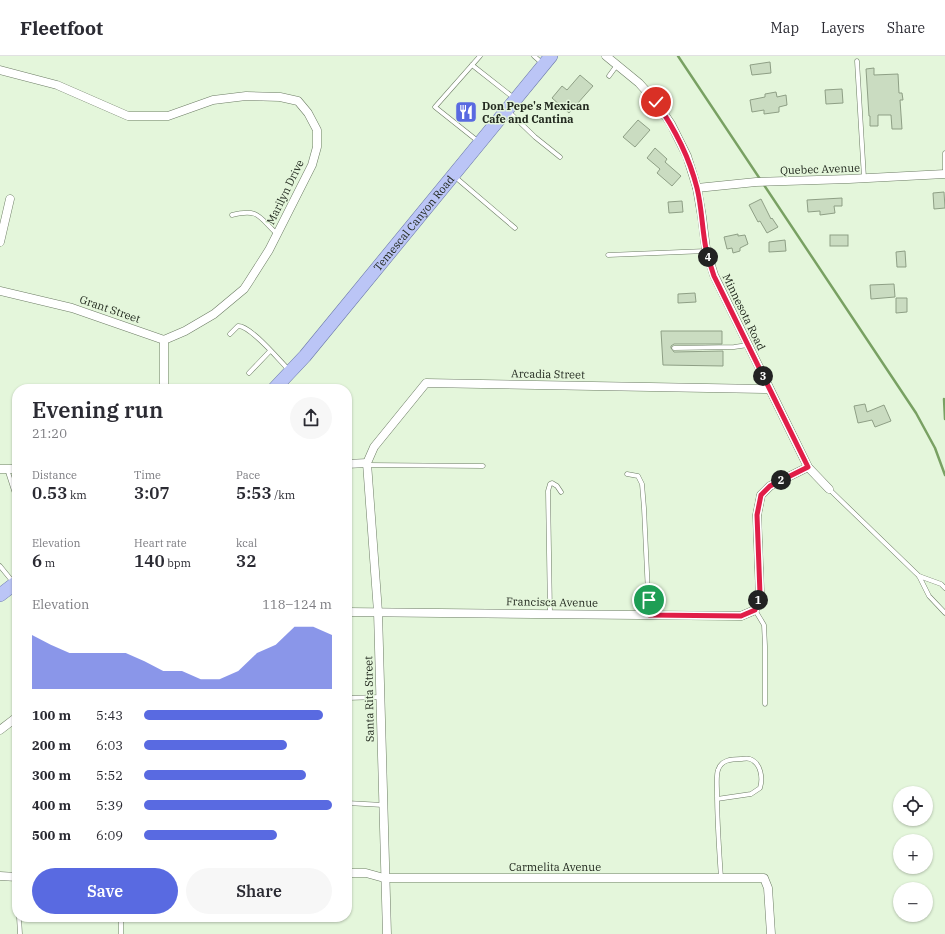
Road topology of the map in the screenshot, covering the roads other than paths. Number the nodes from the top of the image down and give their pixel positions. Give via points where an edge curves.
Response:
1 (480, 56) edge
2 (606, 56) edge
3 (543, 59) edge
4 (857, 61) dead end
5 (472, 65) junction
6 (617, 65) junction
7 (0, 70) edge
8 (609, 76) dead end
9 (515, 99) junction
10 (507, 110) junction
11 (479, 142) junction
12 (945, 153) edge
13 (560, 157) dead end
14 (945, 174) edge
15 (452, 175) junction
16 (864, 179) junction
17 (697, 188) junction
18 (10, 199) dead end
19 (232, 215) dead end
20 (515, 228) dead end
21 (277, 234) junction
22 (0, 242) edge
23 (706, 250) junction
24 (608, 255) dead end
25 (0, 291) edge
26 (230, 334) dead end
27 (164, 340) junction
28 (748, 344) junction
29 (674, 348) dead end
30 (270, 351) junction
31 (291, 371) junction
32 (249, 373) dead end
33 (164, 384) edge
34 (279, 384) edge
35 (769, 388) junction
36 (352, 464) edge
37 (367, 464) junction
38 (483, 466) dead end
39 (808, 467) junction
40 (4, 469) edge
41 (627, 474) dead end
42 (12, 488) edge
43 (829, 489) joint
44 (561, 492) dead end
45 (0, 566) edge
46 (919, 576) junction
47 (12, 579) edge
48 (12, 586) edge
49 (945, 588) edge
50 (0, 594) edge
51 (755, 610) junction
52 (352, 612) edge
53 (378, 612) junction
54 (550, 613) junction
55 (945, 613) edge
56 (649, 615) junction
57 (380, 696) junction
58 (352, 698) edge
59 (765, 704) dead end
60 (12, 721) edge
61 (0, 730) edge
62 (717, 799) junction
63 (352, 803) edge
64 (383, 805) junction
65 (352, 873) edge
66 (0, 876) edge
67 (12, 877) edge
68 (384, 878) junction
69 (721, 878) junction
70 (19, 922) edge
71 (121, 922) edge
72 (20, 934) edge
73 (121, 934) edge
74 (387, 934) edge
75 (772, 934) edge

1 - 5 lane
2 - 6 street, Minnesota Road
3 - 9 main road, Temescal Canyon Road
4 - 16 lane
5 - 9 lane
5 - 11 lane via 435,107
6 - 8 lane
6 - 17 street, Minnesota Road via 639,83 671,124 687,156
7 - 21 street, Marilyn Drive via 57,85 128,116 168,116 213,100 246,96 280,97 298,101 317,130 317,147 312,165
9 - 10 main road, Temescal Canyon Road
10 - 11 main road, Temescal Canyon Road
10 - 13 lane
11 - 15 main road, Temescal Canyon Road
12 - 14 lane
14 - 16 street, Quebec Avenue
15 - 20 lane
15 - 31 main road, Temescal Canyon Road
16 - 17 street, Quebec Avenue via 769,181
17 - 23 street, Minnesota Road
18 - 22 street
19 - 21 lane via 249,212 256,214
21 - 27 street, Marilyn Drive via 244,290 214,314 186,331
23 - 24 lane
23 - 28 street, Minnesota Road via 714,276
25 - 27 street, Grant Street via 72,308
26 - 30 lane via 238,326 242,326 251,331
27 - 33 street
28 - 29 lane via 734,347
28 - 35 street, Minnesota Road
30 - 31 lane
30 - 32 lane
31 - 34 main road, Temescal Canyon Road
35 - 37 street, Arcadia Street via 426,383 374,447
35 - 39 street, Minnesota Road
36 - 37 street
37 - 38 lane
37 - 53 street, Santa Rita Street
39 - 43 street, Minnesota Road
39 - 51 street via 770,486 761,495 757,515 760,594
40 - 42 lane
41 - 56 lane via 638,476 642,484
43 - 46 lane, Minnesota Road
44 - 54 lane via 557,486 550,484
45 - 47 lane
46 - 49 lane, Minnesota Road
46 - 55 lane, Minnesota Road via 929,596
48 - 50 main road
51 - 56 street, Francisca Avenue via 741,616
51 - 59 lane via 764,625
52 - 53 street, Francisca Avenue
53 - 54 street, Francisca Avenue
53 - 57 street, Santa Rita Street
54 - 56 street, Francisca Avenue
57 - 58 lane
57 - 64 street, Santa Rita Street
60 - 61 street
62 - 62 lane via 718,771 721,765 729,759 749,758 760,771 760,788 751,794
62 - 69 lane
63 - 64 lane
64 - 68 street, Santa Rita Street
65 - 68 street, Carmelita Avenue via 366,873
66 - 67 street
68 - 69 street, Carmelita Avenue
68 - 74 street, Santa Rita Street
69 - 75 street, Carmelita Avenue via 764,878 768,888
70 - 72 lane
71 - 73 lane

